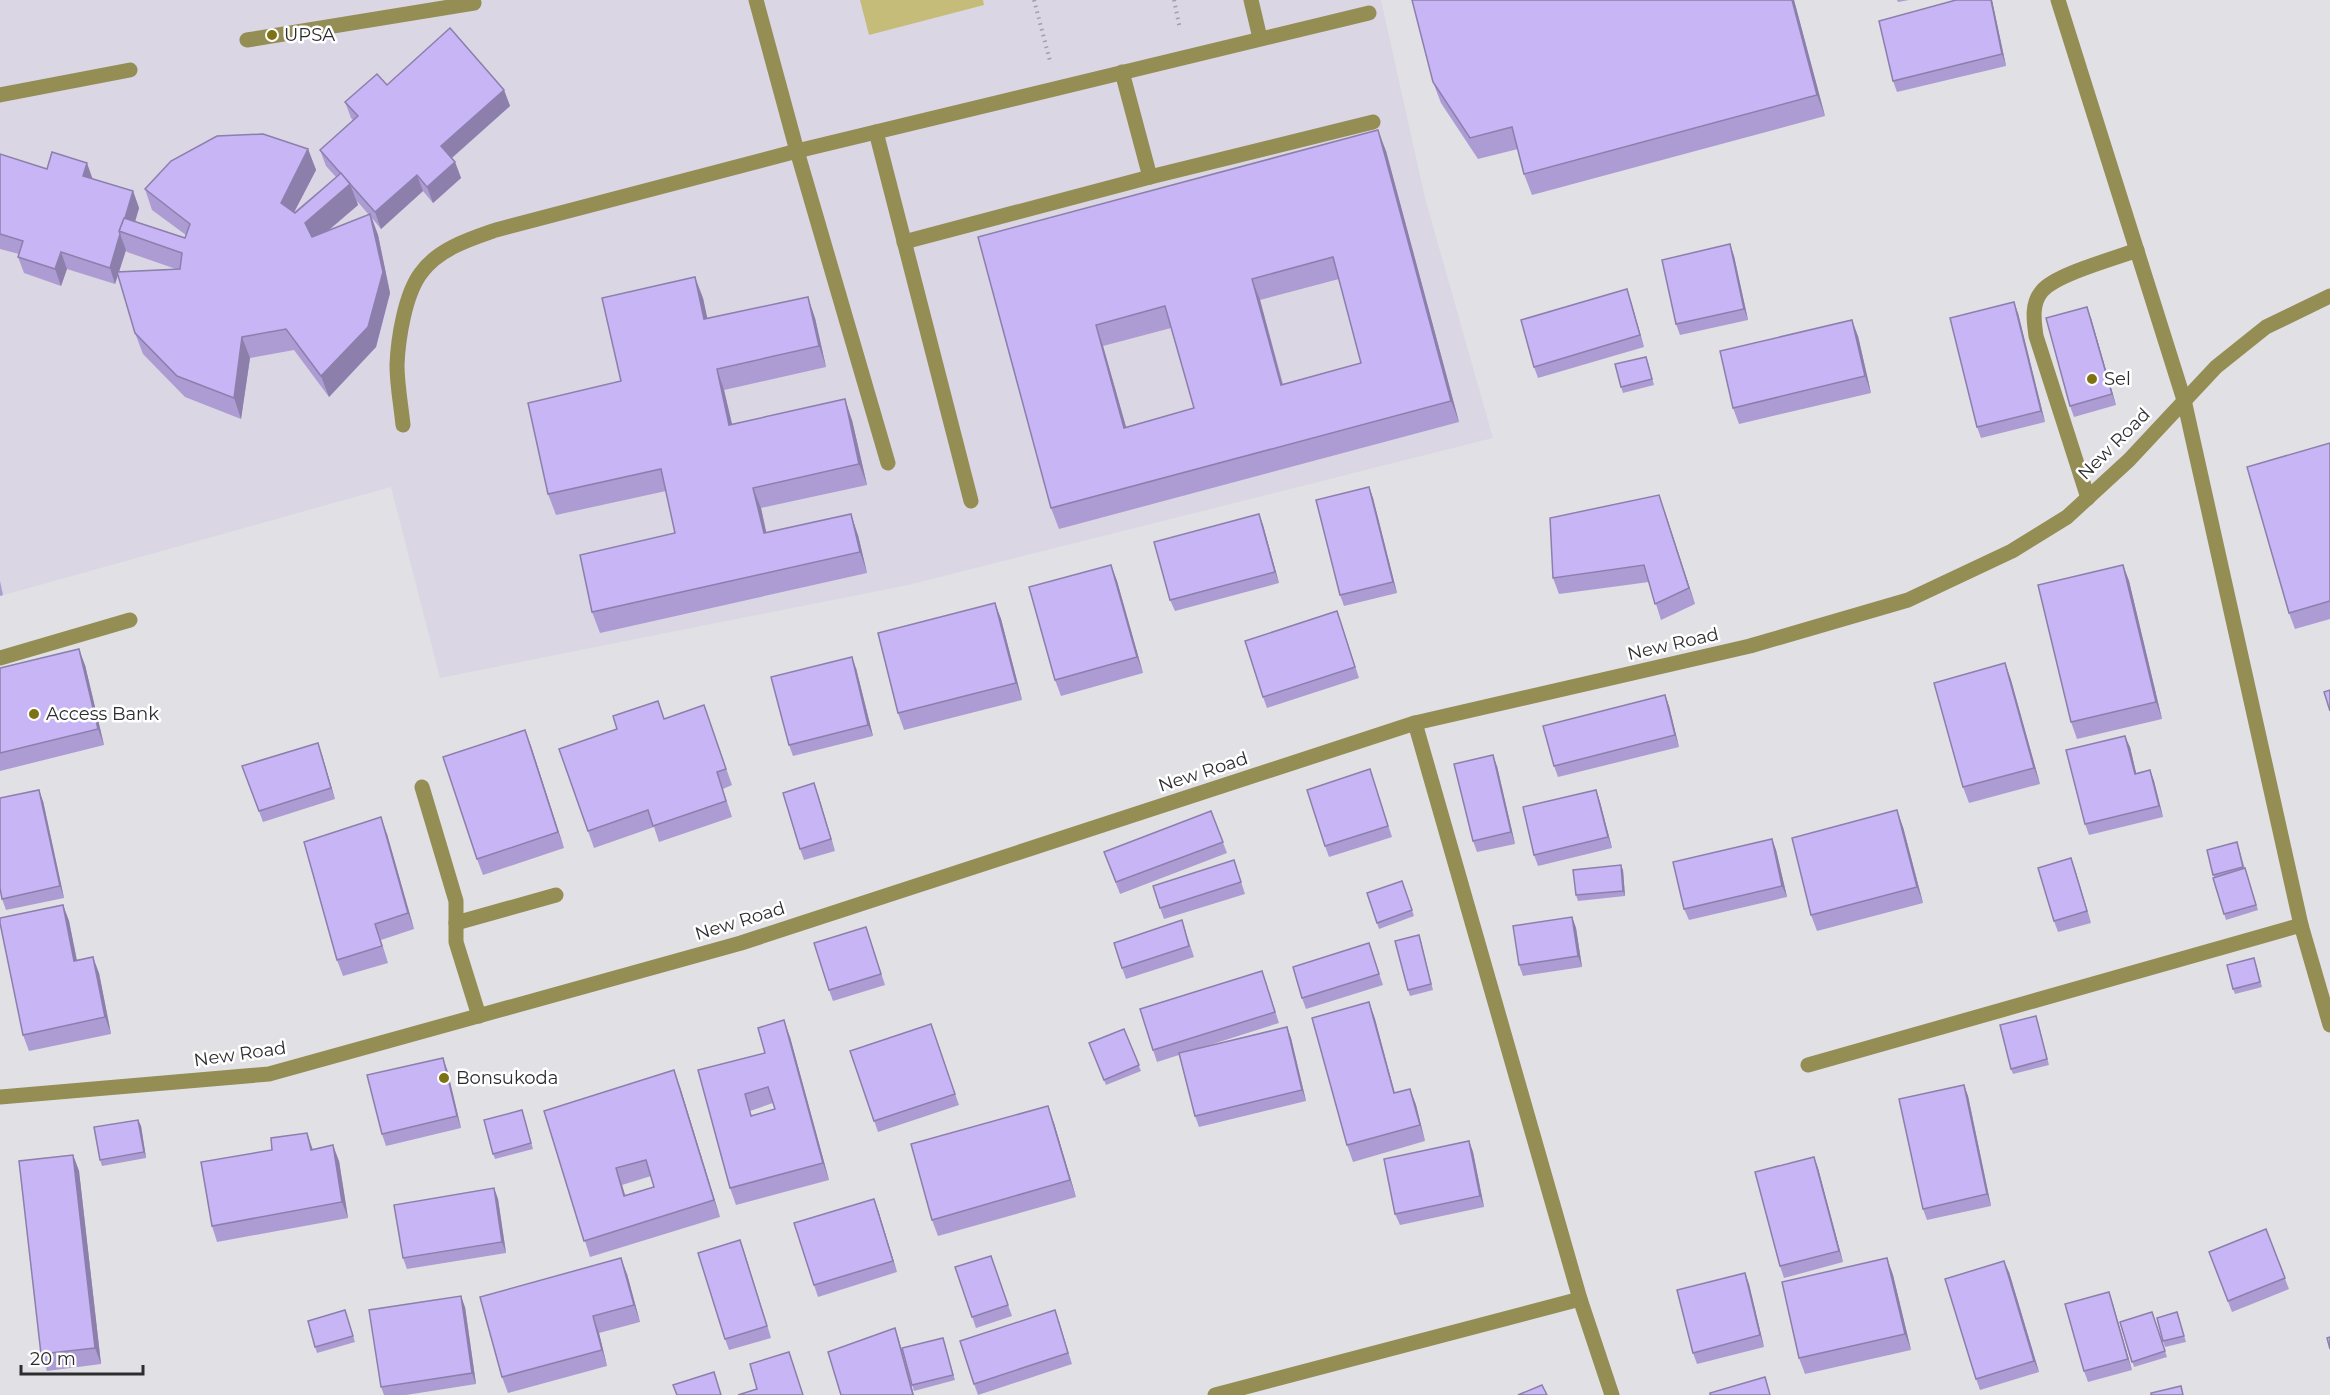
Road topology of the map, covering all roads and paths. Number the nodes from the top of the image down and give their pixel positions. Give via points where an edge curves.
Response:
1 (756, 0) edge
2 (1035, 0) edge
3 (1251, 0) edge
4 (2058, 0) edge
5 (474, 3) dead end
6 (1369, 13) dead end
7 (1260, 38) junction
8 (247, 40) dead end
9 (130, 70) dead end
10 (1122, 72) junction
11 (1057, 88) junction
12 (0, 95) edge
13 (1373, 122) dead end
14 (876, 132) junction
15 (797, 152) junction
16 (1150, 177) junction
17 (904, 242) junction
18 (2137, 250) junction
19 (2330, 296) edge
20 (2184, 400) junction
21 (403, 425) dead end
22 (888, 463) dead end
23 (2088, 498) junction
24 (971, 501) dead end
25 (130, 620) dead end
26 (0, 658) edge
27 (1415, 723) junction
28 (422, 786) dead end
29 (556, 895) dead end
30 (456, 923) junction
31 (2301, 925) junction
32 (479, 1016) junction
33 (2330, 1025) edge
34 (1808, 1065) dead end
35 (0, 1097) edge
36 (1580, 1299) junction
37 (1215, 1395) edge
38 (1612, 1395) edge

1 - 15 street
2 - 11 path
3 - 7 street
4 - 18 street
5 - 8 street
6 - 7 street
7 - 10 street
9 - 12 street
10 - 11 street
10 - 16 street
11 - 14 street
13 - 16 street
14 - 15 street
14 - 17 street
15 - 21 street via 496,230 466,240 439,256 421,273 407,301 397,366
15 - 22 street
16 - 17 street
17 - 24 street
18 - 20 street
18 - 23 street via 2056,280 2035,303 2036,336
19 - 20 street, New Road via 2266,327 2216,367
20 - 23 street, New Road
20 - 31 street
23 - 27 street, New Road via 2067,517 2012,551 1908,600 1750,646
25 - 26 street
27 - 32 street, New Road via 741,942
27 - 36 street
28 - 30 street via 456,900
29 - 30 street
30 - 32 street via 456,942
31 - 33 street
31 - 34 street
32 - 35 street, New Road via 269,1074
36 - 37 street
36 - 38 street

